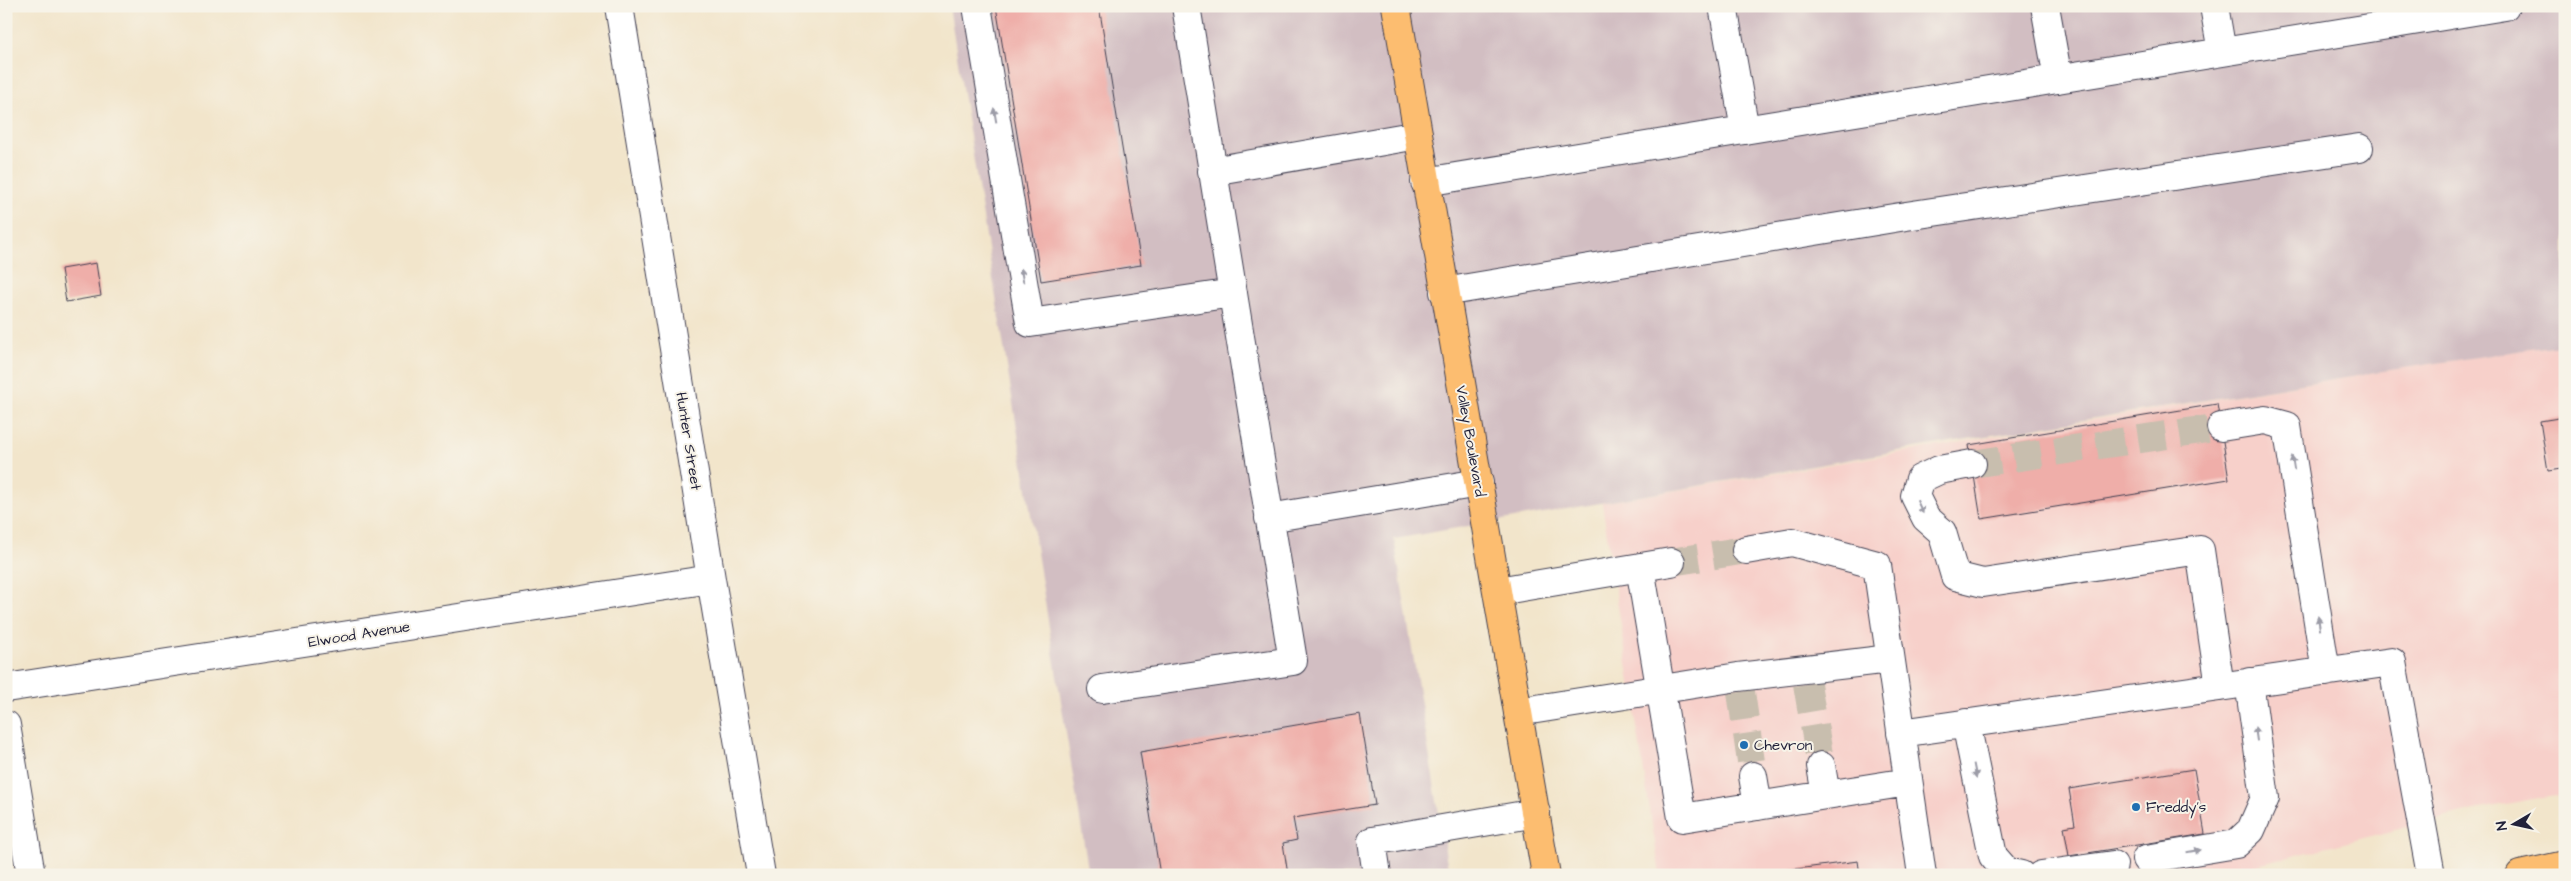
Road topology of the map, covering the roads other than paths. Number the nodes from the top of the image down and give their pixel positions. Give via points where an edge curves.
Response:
1 (619, 6) edge
2 (977, 6) edge
3 (1186, 6) edge
4 (1396, 6) edge
5 (1723, 6) edge
6 (2045, 6) edge
7 (2214, 6) edge
8 (2505, 6) edge
9 (2222, 52) junction
10 (2058, 79) junction
11 (1745, 130) junction
12 (1418, 135) junction
13 (2359, 148) dead end
14 (1212, 171) junction
15 (1425, 182) junction
16 (1444, 292) junction
17 (1232, 293) junction
18 (2221, 427) tunnel mouth
19 (1972, 464) tunnel mouth
20 (1479, 483) junction
21 (1270, 518) junction
22 (1746, 550) tunnel mouth
23 (1671, 562) tunnel mouth
24 (1640, 568) junction
25 (711, 579) junction
26 (1498, 591) junction
27 (1890, 659) junction
28 (2326, 672) junction
29 (2249, 682) junction
30 (2220, 687) junction
31 (6, 688) edge
32 (1102, 688) dead end
33 (1662, 690) junction
34 (1518, 712) junction
35 (1966, 724) junction
36 (6, 725) edge
37 (1901, 733) junction
38 (1821, 766) tunnel mouth
39 (1753, 776) tunnel mouth
40 (1908, 782) junction
41 (1826, 795) junction
42 (1758, 806) junction
43 (1536, 813) junction
44 (2146, 859) dead end
45 (2113, 865) dead end
46 (2565, 866) edge
47 (32, 875) edge
48 (761, 875) edge
49 (1377, 875) edge
50 (1546, 875) edge
51 (1922, 875) edge
52 (2021, 875) edge
53 (2041, 875) edge
54 (2431, 875) edge
55 (2520, 875) edge

1 - 25 street, Hunter Street
17 -> 2 street via 1030,323
3 - 14 street
4 - 12 main road, Valley Boulevard
5 - 11 street
6 - 10 street
7 - 9 street
8 - 9 street
9 - 10 street
10 - 11 street
11 - 15 street
12 - 14 street
12 - 15 main road, Valley Boulevard
13 - 16 street via 1906,216
14 - 17 street
15 - 16 main road, Valley Boulevard
16 - 20 main road, Valley Boulevard
17 - 21 street
28 -> 18 street via 2287,426 2265,420
19 -> 30 street via 1939,470 1920,479 1915,496 1926,518 1942,532 1955,576 1982,583 2200,550
20 - 21 street
20 - 26 main road, Valley Boulevard
21 - 32 street via 1293,661
22 - 27 street via 1792,542 1877,565
23 - 24 street
24 - 26 street
24 - 33 street
25 - 31 street, Elwood Avenue
25 - 48 street, Hunter Street
26 - 34 main road, Valley Boulevard
27 - 33 street via 1805,677
27 - 37 street
28 - 29 street
28 - 54 street via 2392,662
29 - 30 street
44 -> 29 street via 2236,844 2251,830 2265,798
30 - 35 street
33 - 34 street
33 - 42 street via 1682,818
34 - 43 main road, Valley Boulevard
35 - 37 street
35 -> 52 street via 1993,856 2007,872
36 - 47 street
37 - 40 street
38 - 41 street
39 - 42 street
40 - 41 street
40 - 51 street
41 - 42 street
43 - 49 street via 1372,841
43 - 50 main road, Valley Boulevard
45 - 53 street
46 - 55 main road

